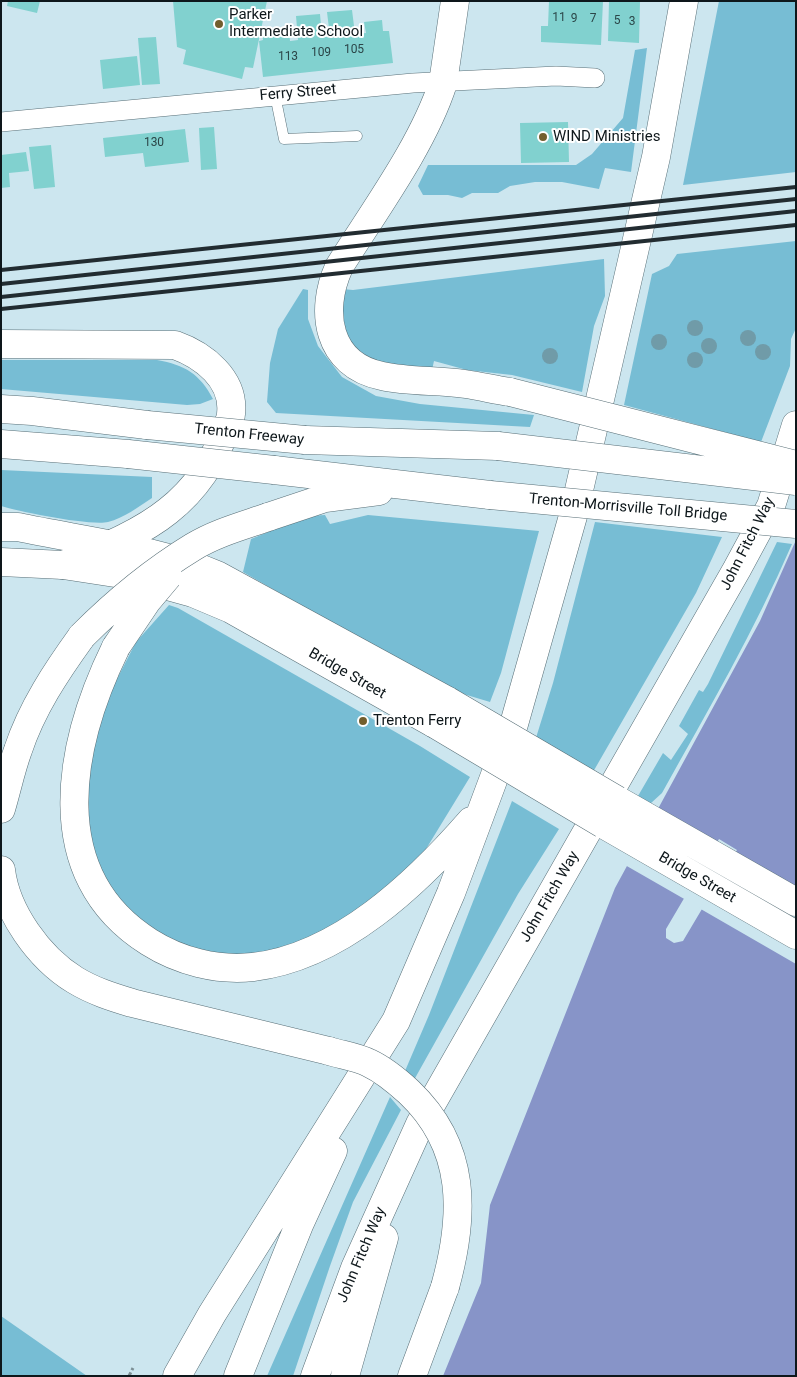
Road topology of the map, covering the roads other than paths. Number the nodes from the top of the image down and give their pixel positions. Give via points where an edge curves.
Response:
1 (454, 1) edge
2 (684, 1) edge
3 (596, 78) dead end
4 (444, 83) junction
5 (275, 95) junction
6 (1, 122) edge
7 (356, 136) dead end
8 (1, 344) edge
9 (1, 409) edge
10 (796, 425) edge
11 (1, 444) edge
12 (796, 465) edge
13 (796, 481) edge
14 (448, 488) junction
15 (796, 524) edge
16 (1, 527) edge
17 (109, 546) junction
18 (193, 547) junction
19 (1, 562) edge
20 (63, 565) junction
21 (482, 808) junction
22 (1, 809) edge
23 (1, 870) edge
24 (796, 902) edge
25 (796, 935) edge
26 (384, 1044) junction
27 (420, 1124) junction
28 (177, 1376) edge
29 (238, 1376) edge
30 (315, 1376) edge
31 (345, 1376) edge
32 (412, 1376) edge

1 - 4 main road
2 - 21 main road via 656,157 573,516 514,724
3 - 4 street, Ferry Street via 556,76
4 - 5 street, Ferry Street
4 - 12 main road, bridge via 420,137 331,284 328,318 339,350 365,370 379,376 510,392
5 - 6 street, Ferry Street
5 - 7 lane via 284,139
8 - 17 main road via 175,346 193,352 223,380 232,415 219,449 201,476 186,496 166,513
9 - 13 main road, Trenton Freeway, bridge via 305,440 498,446
10 - 27 main road, John Fitch Way via 771,506
11 - 14 main road, bridge
14 - 15 main road, Trenton-Morrisville Toll Bridge, bridge via 490,495
14 - 18 main road, bridge via 325,498 223,533
16 - 17 main road, Bridge Street via 18,527
17 - 20 main road
17 - 24 main road, Bridge Street, bridge via 154,554 217,575 448,701
18 - 21 main road, bridge via 147,601 116,647 95,694 81,740 73,786 74,821 90,878 116,915 139,936 182,958 230,968 254,967 297,956 334,939 396,898 435,862
18 - 22 main road, bridge via 129,592 82,636 32,715
19 - 20 main road, Bridge Street
20 - 25 main road, Bridge Street, bridge via 128,575 193,593 231,609
21 - 26 main road via 418,972
23 - 32 main road, bridge via 19,919 49,959 73,979 102,994 368,1062 397,1081 426,1108 450,1151 459,1204 445,1287
26 - 28 main road via 212,1314
26 - 29 main road via 299,1225
27 - 30 main road, John Fitch Way via 355,1268
27 - 31 main road

